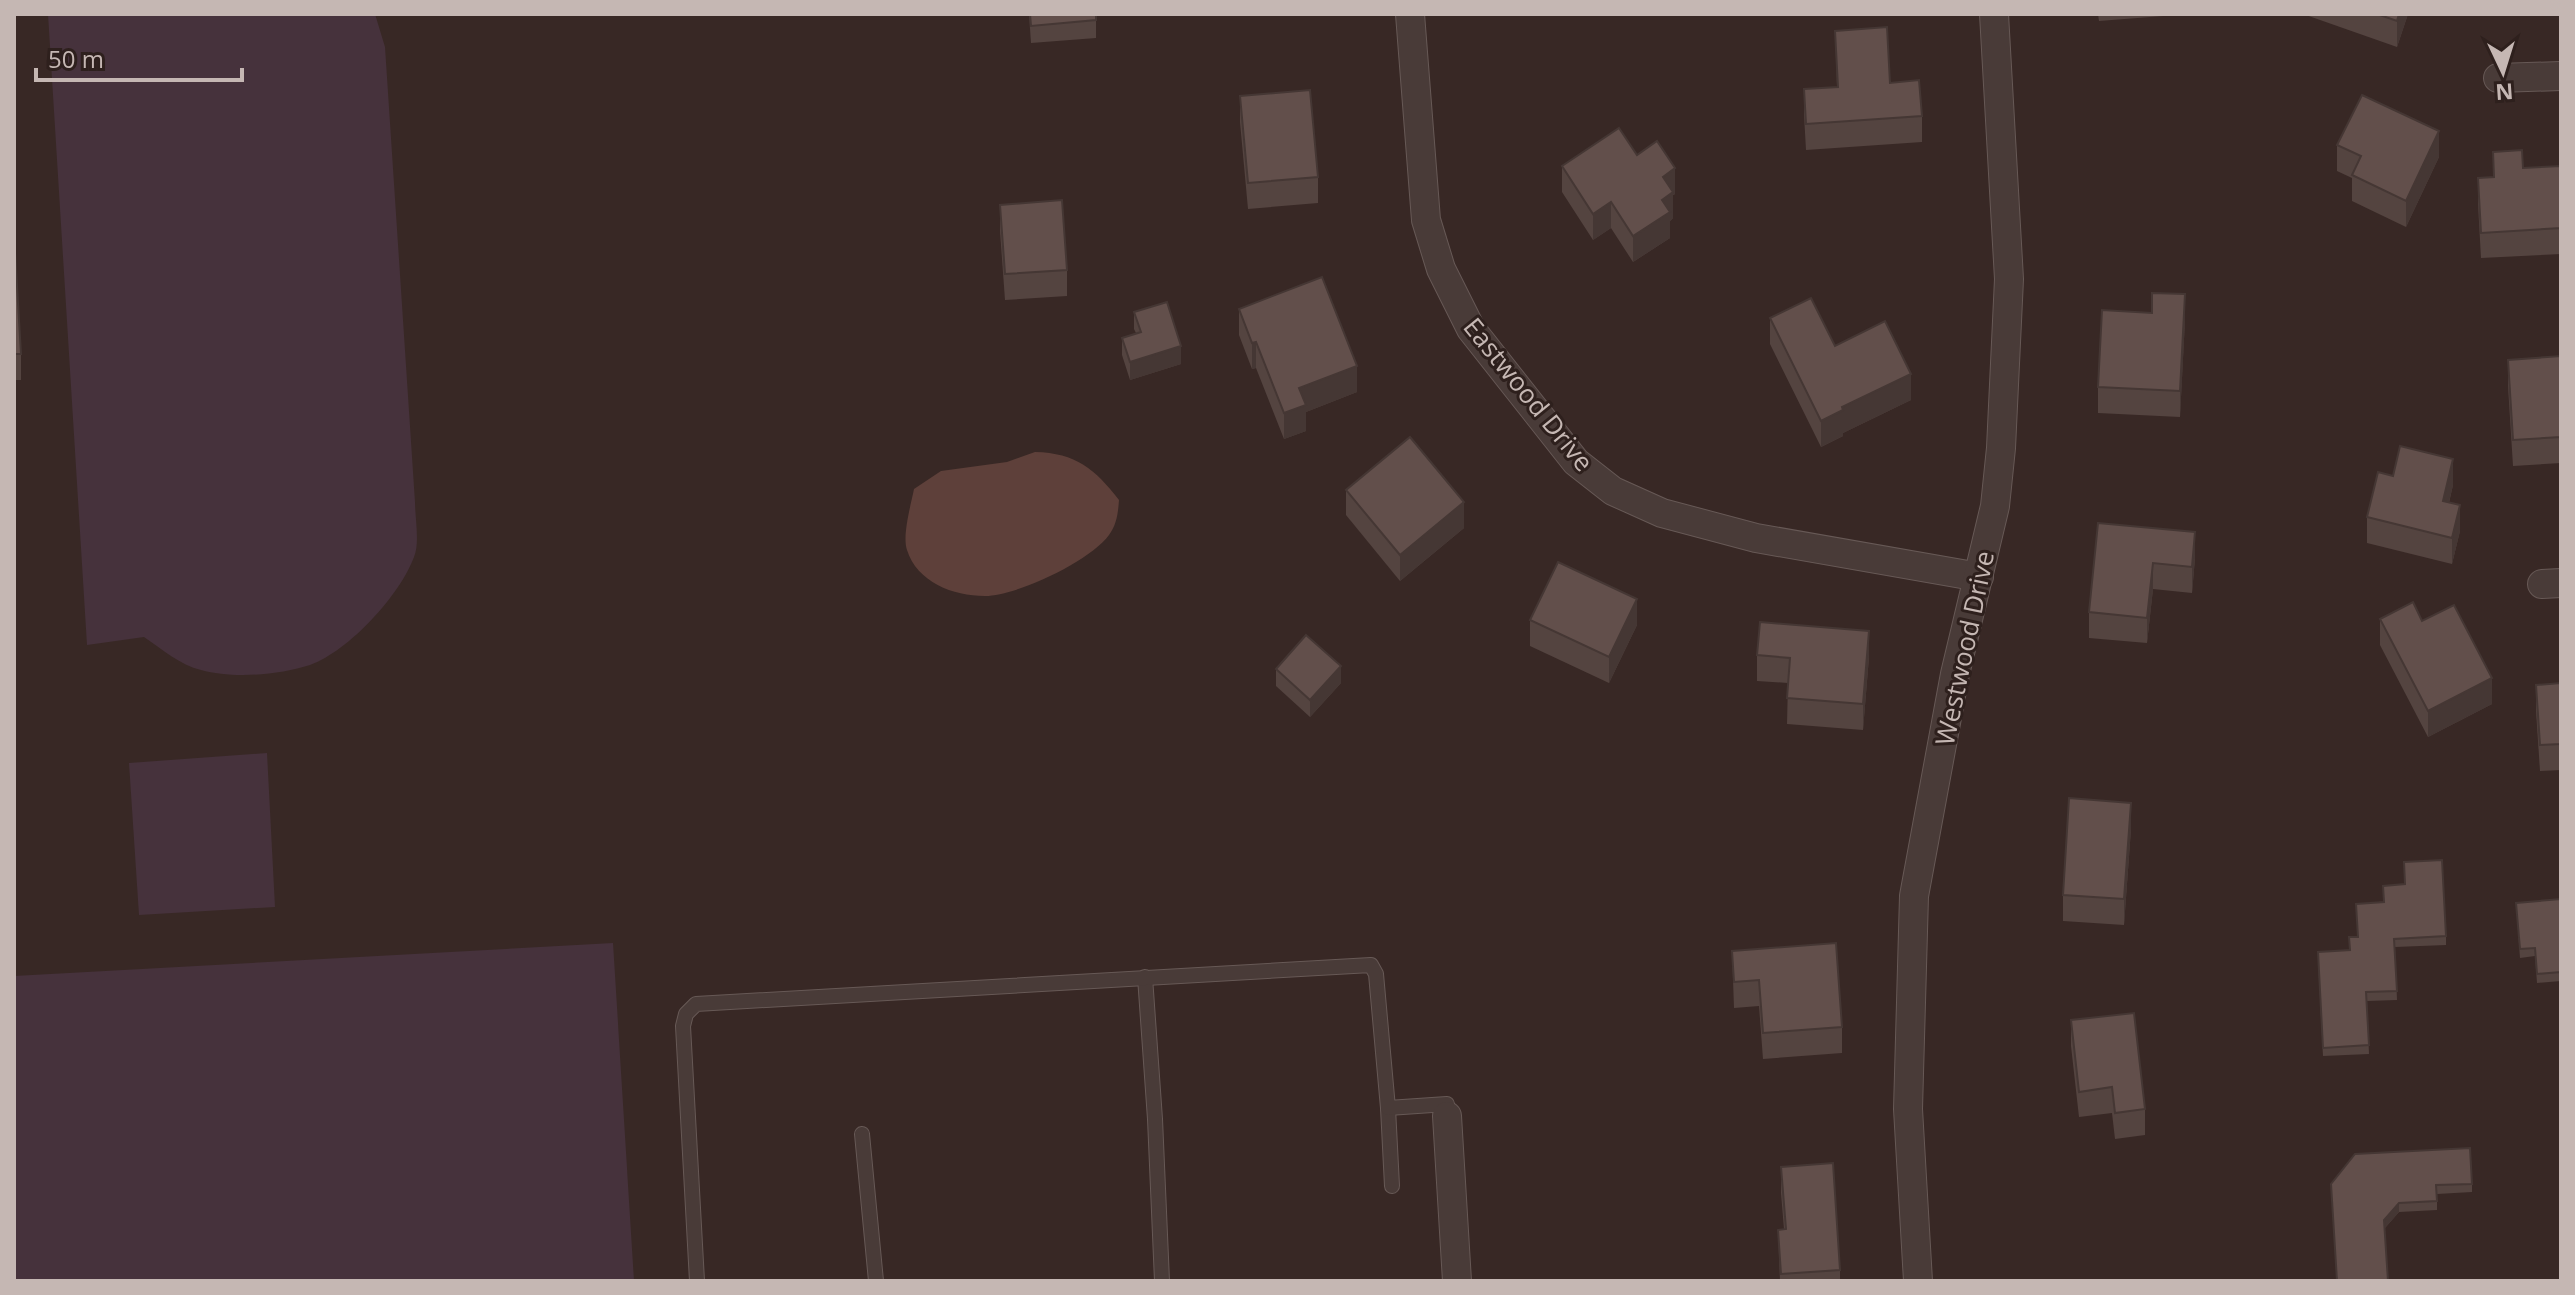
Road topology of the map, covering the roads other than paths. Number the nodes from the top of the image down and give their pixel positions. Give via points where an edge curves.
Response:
1 (1410, 14) edge
2 (1994, 14) edge
3 (2561, 76) edge
4 (2498, 78) dead end
5 (1979, 577) junction
6 (1145, 977) junction
7 (1388, 1108) junction
8 (1447, 1116) joint
9 (862, 1134) dead end
10 (1392, 1186) dead end
11 (697, 1281) edge
12 (876, 1281) edge
13 (1162, 1281) edge
14 (1457, 1281) edge
15 (1918, 1281) edge

1 - 5 street, Eastwood Drive via 1426,220 1441,269 1471,329 1576,462 1613,491 1662,513 1756,538
2 - 5 street, Westwood Drive via 2009,279 1995,506
3 - 4 street
5 - 15 street, Westwood Drive via 1955,674 1914,896 1908,1109
6 - 7 lane via 1371,965
6 - 11 lane via 696,1004 683,1026
6 - 13 lane
7 - 8 lane via 1447,1104
7 - 10 lane
8 - 14 street
9 - 12 lane

